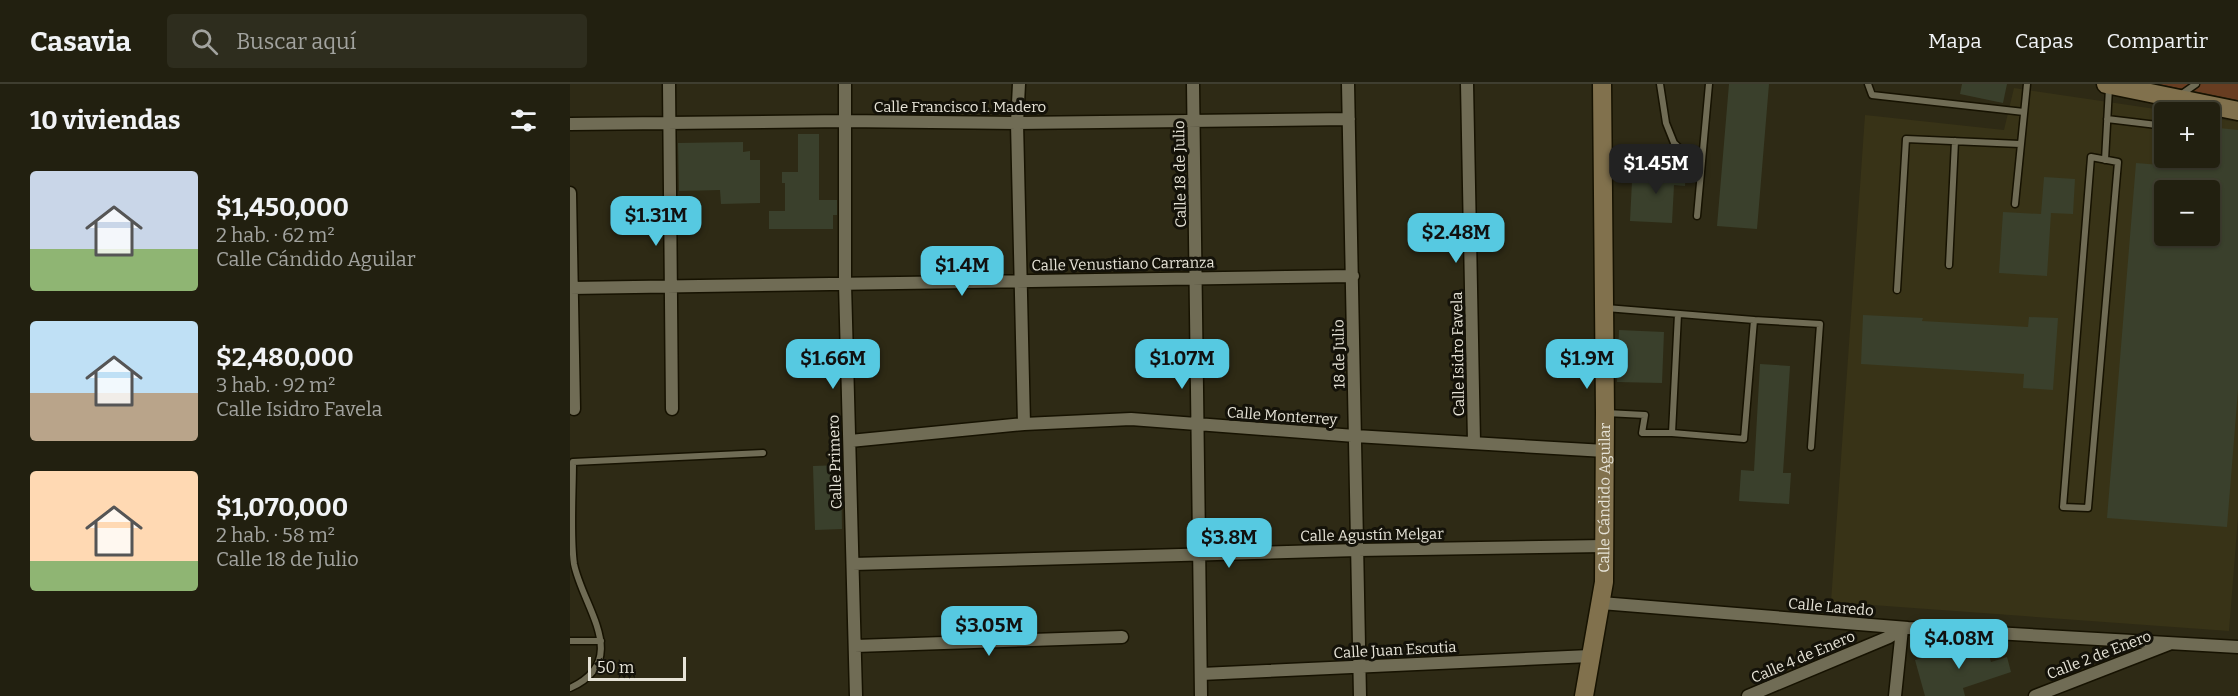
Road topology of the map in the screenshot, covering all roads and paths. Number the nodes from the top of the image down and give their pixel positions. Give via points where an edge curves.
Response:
1 (669, 84) edge
2 (845, 84) edge
3 (1019, 84) edge
4 (1193, 84) edge
5 (1348, 84) edge
6 (1467, 84) edge
7 (1602, 84) edge
8 (1660, 84) edge
9 (1709, 84) edge
10 (1868, 84) edge
11 (2027, 84) edge
12 (2107, 84) edge
13 (2196, 84) edge
14 (2176, 98) junction
15 (2238, 111) edge
16 (2024, 112) junction
17 (1349, 119) junction
18 (2107, 119) junction
19 (845, 121) junction
20 (1194, 122) junction
21 (669, 123) junction
22 (1017, 123) junction
23 (570, 124) edge
24 (2154, 125) edge
25 (1956, 141) junction
26 (2020, 144) junction
27 (2105, 160) junction
28 (1700, 168) junction
29 (570, 193) edge
30 (2015, 204) dead end
31 (1697, 216) dead end
32 (1949, 265) dead end
33 (1353, 276) junction
34 (1196, 277) junction
35 (1020, 280) junction
36 (845, 284) junction
37 (671, 285) junction
38 (571, 288) edge
39 (1898, 290) dead end
40 (1604, 308) junction
41 (1678, 314) junction
42 (1754, 320) junction
43 (574, 409) dead end
44 (672, 409) dead end
45 (1605, 413) junction
46 (1024, 424) junction
47 (1198, 425) junction
48 (1672, 433) junction
49 (1355, 436) junction
50 (850, 441) junction
51 (1474, 442) junction
52 (1811, 447) dead end
53 (1605, 451) junction
54 (763, 453) dead end
55 (571, 519) edge
56 (1604, 546) junction
57 (1358, 550) junction
58 (1198, 555) junction
59 (853, 564) junction
60 (1601, 603) junction
61 (1905, 628) junction
62 (1122, 638) dead end
63 (570, 641) edge
64 (601, 641) junction
65 (2173, 642) junction
66 (855, 646) junction
67 (2238, 646) edge
68 (1590, 656) junction
69 (1360, 667) junction
70 (1201, 674) junction
71 (571, 688) edge
72 (572, 696) edge
73 (856, 696) edge
74 (1201, 696) edge
75 (1360, 696) edge
76 (1584, 696) edge
77 (1748, 696) edge
78 (1895, 696) edge
79 (2035, 696) edge

1 - 21 street
2 - 19 street, Calle Primero
3 - 22 street
4 - 20 street, Calle 18 de Julio
5 - 17 street, 18 de Julio
6 - 51 street, Calle Isidro Favela
7 - 40 street, Calle Cándido Aguilar
8 - 28 lane via 1666,123 1674,143
9 - 28 lane
10 - 16 lane via 1872,95
11 - 16 lane
12 - 14 street
12 - 18 lane
13 - 14 lane
14 - 15 street
16 - 26 lane
17 - 20 street, Calle Francisco I. Madero
17 - 33 street, 18 de Julio
18 - 24 lane
18 - 27 lane
19 - 21 street, Calle Francisco I. Madero
19 - 22 street, Calle Francisco I. Madero
19 - 36 street, Calle Primero
20 - 22 street, Calle Francisco I. Madero
20 - 34 street, Calle 18 de Julio
21 - 23 street, Calle Francisco I. Madero
21 - 37 street
22 - 35 street
25 - 26 lane
25 - 32 lane
25 - 39 lane via 1906,139
26 - 30 lane
27 - 27 lane via 2091,157 2063,507 2088,508 2118,162
28 - 31 lane
29 - 38 street
33 - 34 street, Calle Venustiano Carranza
33 - 49 street, 18 de Julio
34 - 35 street, Calle Venustiano Carranza
34 - 47 street, Calle 18 de Julio
35 - 36 street, Calle Venustiano Carranza
35 - 46 street
36 - 37 street, Calle Venustiano Carranza
36 - 50 street, Calle Primero
37 - 38 street, Calle Venustiano Carranza
37 - 44 street
38 - 43 street
40 - 41 lane
40 - 45 street, Calle Cándido Aguilar
41 - 42 lane
41 - 48 lane
42 - 48 lane via 1744,439
42 - 52 lane via 1820,324
45 - 48 lane via 1644,415 1642,433
45 - 53 street, Calle Cándido Aguilar
46 - 47 street, Calle Monterrey via 1131,418
46 - 50 street, Calle Monterrey
47 - 49 street, Calle Monterrey
47 - 58 street, Calle 18 de Julio
49 - 51 street, Calle Monterrey
49 - 57 street, 18 de Julio
50 - 59 street, Calle Primero
51 - 53 street, Calle Monterrey
53 - 56 street, Calle Cándido Aguilar
54 - 55 lane via 573,462
55 - 64 lane via 574,562
56 - 57 street, Calle Agustín Melgar
56 - 60 street, Calle Cándido Aguilar
57 - 58 street, Calle Agustín Melgar
57 - 69 street, 18 de Julio
58 - 59 street, Calle Agustín Melgar
58 - 70 street, Calle 18 de Julio
59 - 66 street, Calle Primero
60 - 61 street, Calle Laredo
60 - 68 street, Calle Cándido Aguilar
61 - 65 street, Calle Laredo
61 - 77 street, Calle 4 de Enero
61 - 78 street
62 - 66 street
63 - 64 lane
64 - 71 lane via 597,667 587,679
65 - 67 street, Calle Laredo
65 - 79 street, Calle 2 de Enero
66 - 73 street, Calle Primero
68 - 69 street, Calle Juan Escutia
68 - 76 street, Calle Cándido Aguilar
69 - 70 street, Calle Juan Escutia
69 - 75 street, 18 de Julio
70 - 74 street, Calle 18 de Julio
71 - 72 lane

